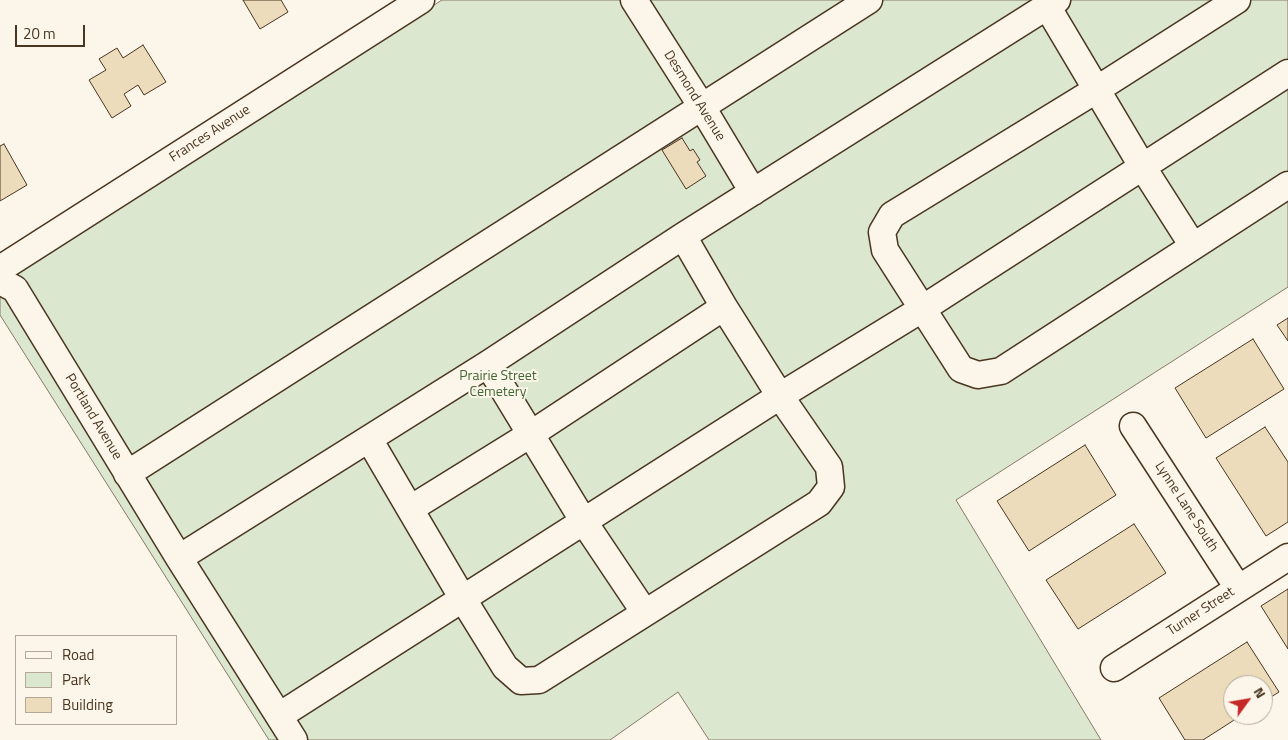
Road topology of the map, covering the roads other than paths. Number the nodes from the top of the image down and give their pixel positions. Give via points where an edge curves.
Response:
1 (421, 0) edge
2 (634, 0) edge
3 (869, 0) edge
4 (1237, 0) edge
5 (1052, 3) edge
6 (1288, 73) edge
7 (1096, 90) junction
8 (702, 107) junction
9 (1142, 166) junction
10 (1288, 185) edge
11 (753, 192) junction
12 (683, 236) junction
13 (1193, 246) junction
14 (0, 268) edge
15 (0, 281) edge
16 (724, 307) junction
17 (922, 308) junction
18 (488, 364) junction
19 (780, 396) junction
20 (1133, 426) dead end
21 (531, 434) junction
22 (369, 439) junction
23 (128, 474) junction
24 (410, 508) junction
25 (584, 522) junction
26 (1288, 557) edge
27 (179, 558) junction
28 (1238, 588) junction
29 (463, 599) junction
30 (645, 613) junction
31 (1114, 668) dead end
32 (278, 716) junction
33 (294, 740) edge

1 - 14 street, Frances Avenue
2 - 8 street, Desmond Avenue
3 - 8 street
4 - 7 street
5 - 7 street
5 - 11 street
6 - 9 street
7 - 9 street
7 - 17 street via 892,215 882,232 885,250
8 - 11 street, Desmond Avenue
8 - 23 street
9 - 13 street
9 - 17 street
10 - 13 street
11 - 12 street
12 - 16 street
12 - 18 street
13 - 17 street via 1001,371 978,375 961,369
15 - 23 street, Portland Avenue via 15,289
16 - 19 street
16 - 21 street
17 - 19 street
18 - 21 street
18 - 22 street
19 - 25 street
19 - 30 street via 829,467 831,487 818,503
20 - 28 street, Lynne Lane South
21 - 24 street
21 - 25 street
22 - 24 street
22 - 27 street
23 - 27 street, Portland Avenue
24 - 29 street
25 - 29 street
25 - 30 street
26 - 28 street, Turner Street
27 - 32 street, Portland Avenue
28 - 31 street, Turner Street
29 - 30 street via 505,667 521,681 539,680
29 - 32 street
32 - 33 street, Portland Avenue

